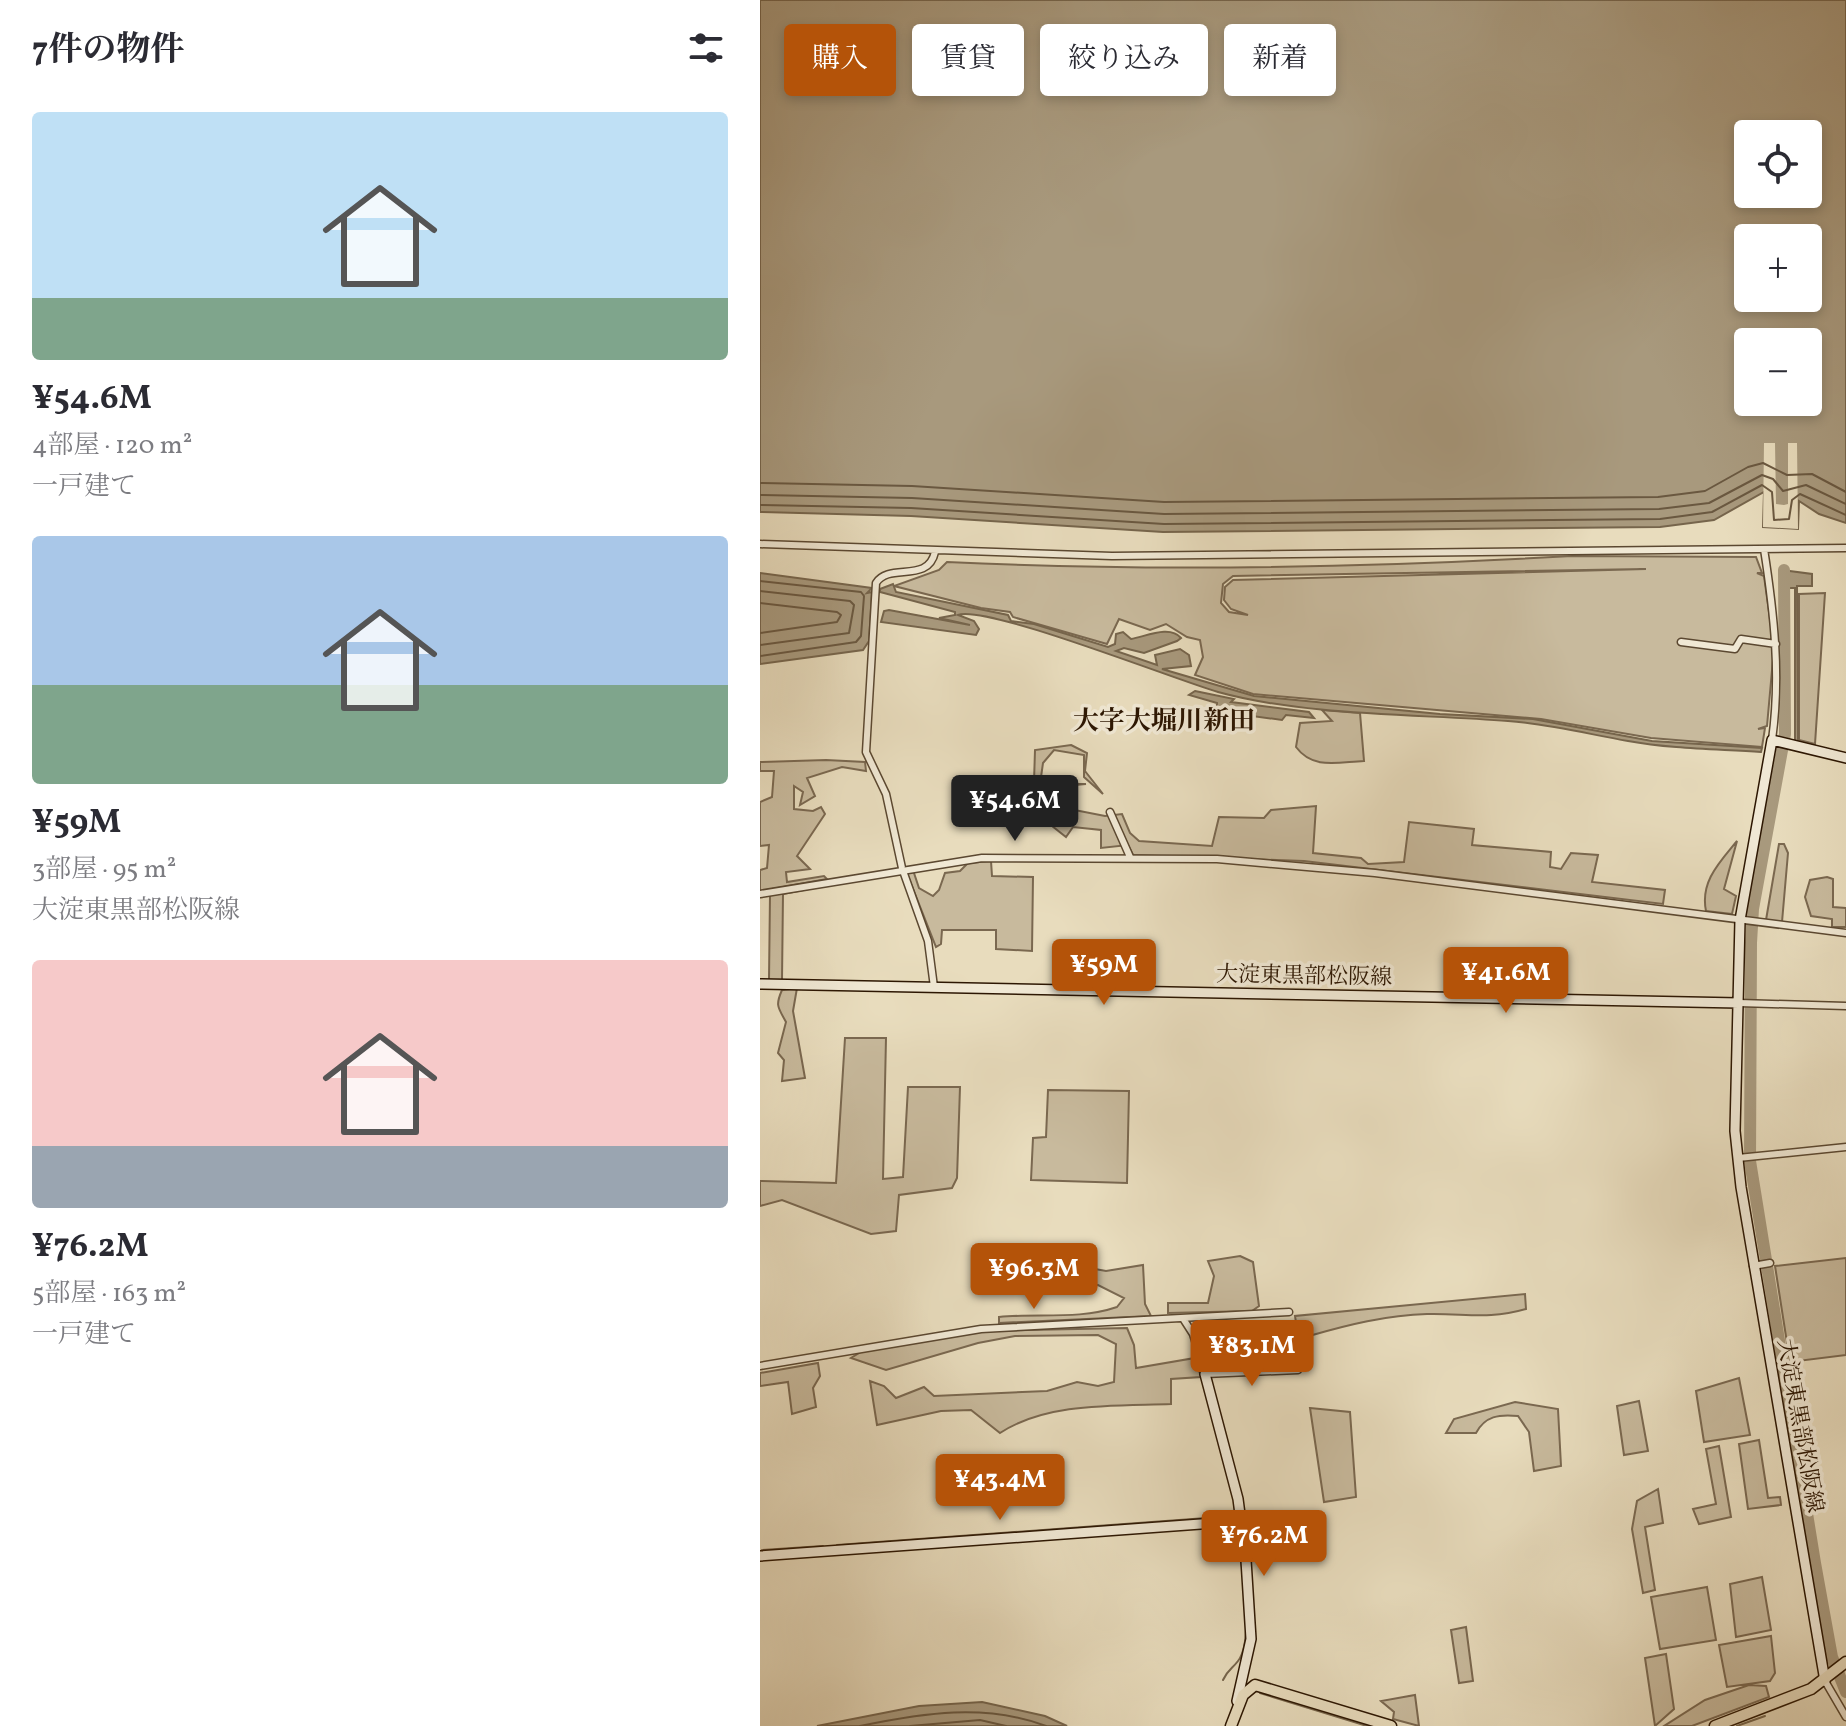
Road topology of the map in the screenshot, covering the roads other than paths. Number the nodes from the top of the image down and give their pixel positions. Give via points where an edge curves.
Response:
1 (760, 544) edge
2 (1846, 548) edge
3 (1764, 549) junction
4 (935, 552) junction
5 (1681, 642) dead end
6 (1776, 644) junction
7 (1774, 740) junction
8 (1846, 758) edge
9 (1110, 812) dead end
10 (1130, 857) junction
11 (902, 868) junction
12 (760, 894) edge
13 (1743, 921) junction
14 (1846, 933) edge
15 (760, 984) edge
16 (934, 987) junction
17 (1741, 1003) junction
18 (1846, 1006) edge
19 (1846, 1147) edge
20 (1741, 1158) junction
21 (1770, 1263) dead end
22 (1756, 1265) junction
23 (1289, 1312) dead end
24 (1184, 1320) junction
25 (760, 1366) edge
26 (1298, 1370) dead end
27 (1205, 1374) junction
28 (1242, 1521) junction
29 (760, 1556) edge
30 (1244, 1667) junction
31 (1836, 1671) edge
32 (1262, 1685) junction
33 (1846, 1717) edge
34 (1232, 1721) edge
35 (1391, 1726) edge
36 (1715, 1726) edge

1 - 4 street
2 - 3 street
3 - 4 street via 1112,556
3 - 6 street
4 - 11 street via 917,572 881,576 875,594 866,752 883,783
5 - 6 street via 1735,649 1741,639
6 - 7 street
7 - 8 main road
7 - 13 main road
9 - 10 street
10 - 11 street via 982,858
10 - 13 street via 1290,863
11 - 12 street
11 - 16 street via 928,941
13 - 14 street
13 - 17 main road
15 - 16 main road, 大淀東黒部松阪線
16 - 17 main road, 大淀東黒部松阪線
17 - 18 street
17 - 20 main road, 大淀東黒部松阪線
19 - 20 street
20 - 22 main road, 大淀東黒部松阪線
21 - 22 street
22 - 31 main road, 大淀東黒部松阪線
23 - 24 street
24 - 25 street via 981,1329
24 - 27 street
26 - 27 street
27 - 28 main road
28 - 29 main road
28 - 30 main road via 1251,1639
30 - 32 main road
30 - 34 main road
31 - 33 street
31 - 36 main road via 1791,1698
32 - 34 main road via 1248,1688
32 - 35 main road

